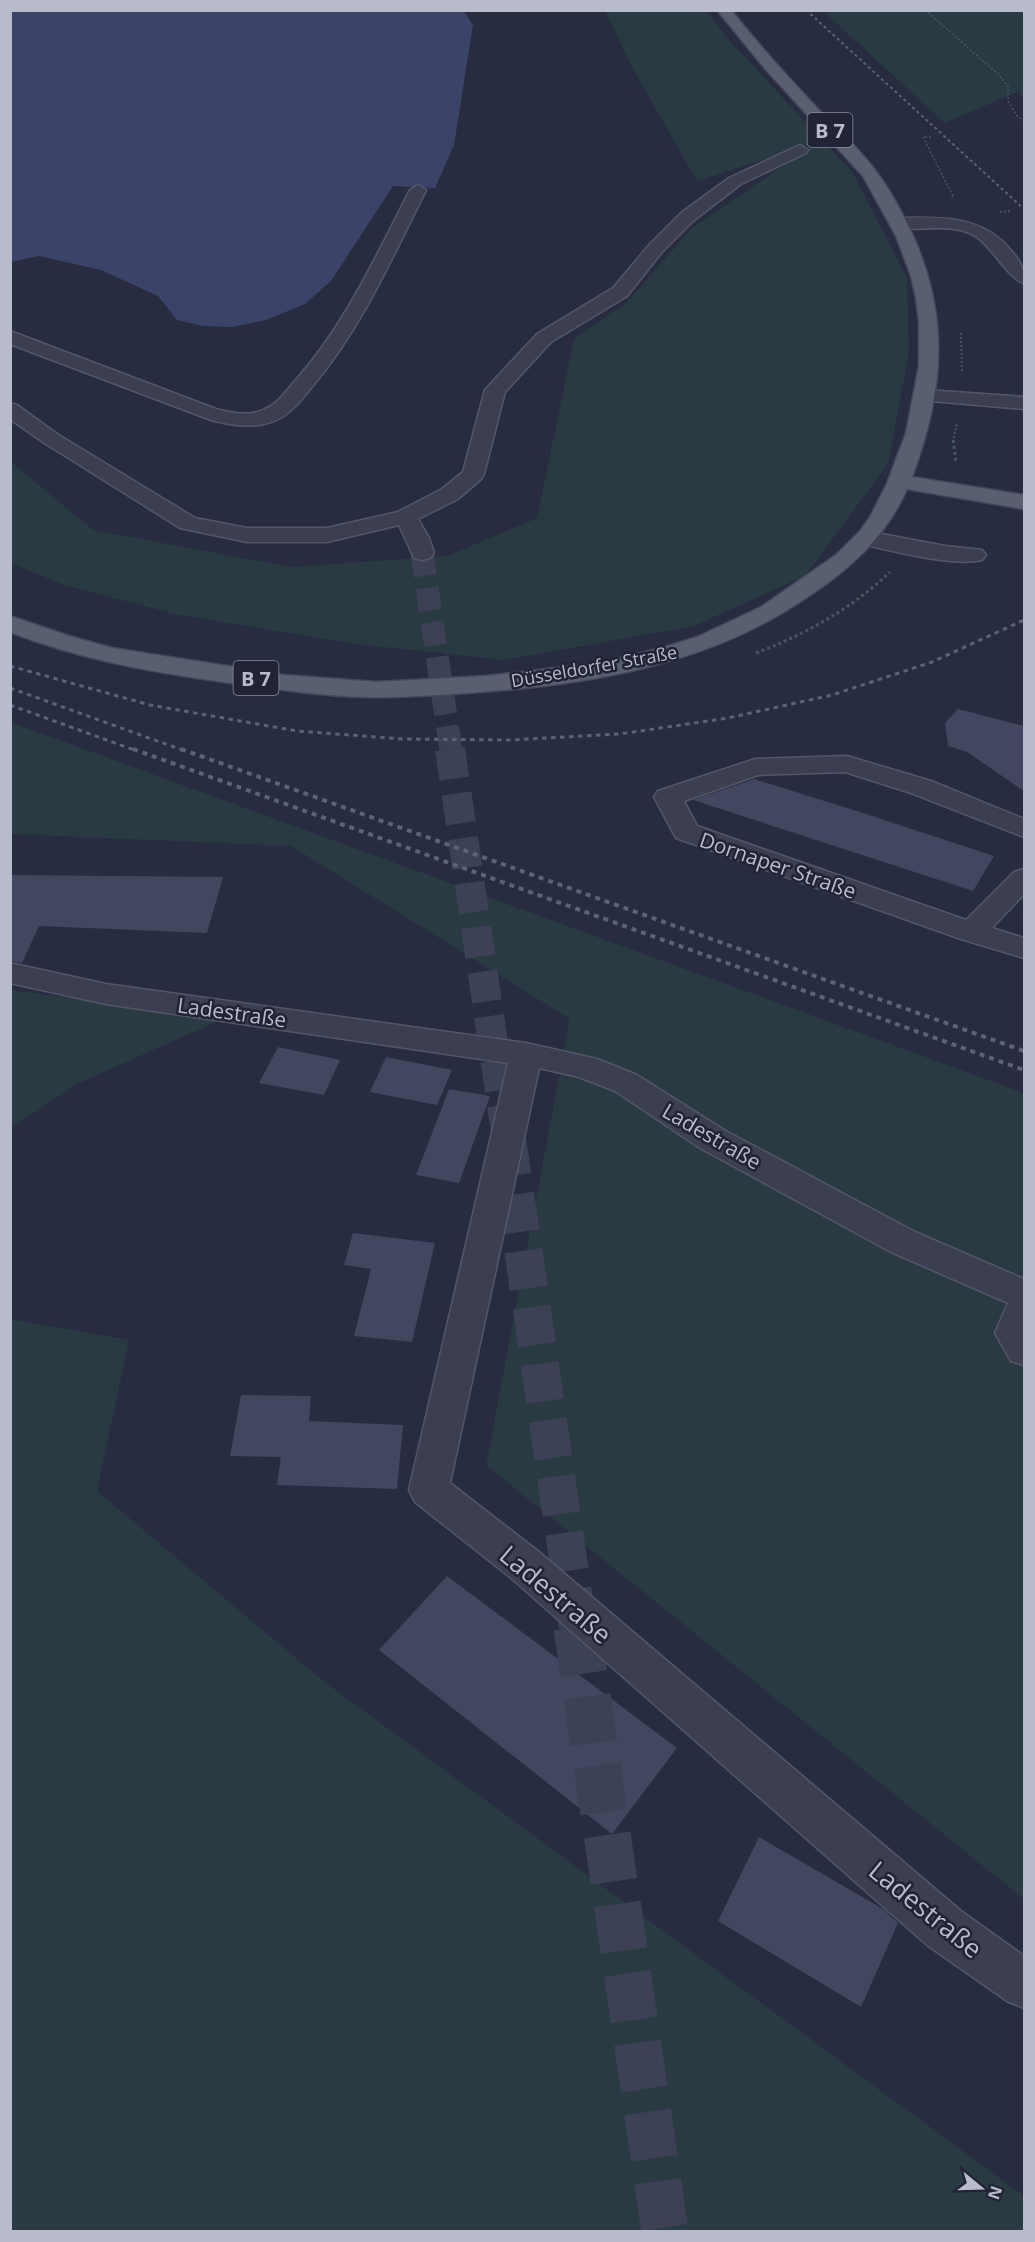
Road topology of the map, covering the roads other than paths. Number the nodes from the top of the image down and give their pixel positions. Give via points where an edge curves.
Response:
1 (723, 10) edge
2 (800, 150) dead end
3 (418, 190) dead end
4 (898, 223) junction
5 (1024, 278) edge
6 (10, 337) edge
7 (926, 396) junction
8 (1024, 403) edge
9 (10, 409) edge
10 (899, 481) junction
11 (1024, 502) edge
12 (405, 517) junction
13 (866, 538) junction
14 (422, 553) tunnel mouth
15 (974, 555) dead end
16 (10, 623) edge
17 (1024, 829) edge
18 (1024, 878) edge
19 (971, 932) junction
20 (1024, 948) edge
21 (10, 973) edge
22 (526, 1054) junction
23 (1024, 1294) edge
24 (1024, 1307) edge
25 (1024, 1350) edge
26 (1024, 1984) edge

1 - 4 main road, Düsseldorfer Straße / B 7 via 868,171
2 - 12 street via 735,181 687,217 620,292 544,338 495,390 473,474 450,494
3 - 6 street via 354,313 316,371 274,413 257,419 229,419 201,411
4 - 5 street via 946,224 978,232 989,238
4 - 7 main road, Düsseldorfer Straße / B 7 via 920,278 929,314
7 - 8 street
7 - 10 main road, Düsseldorfer Straße / B 7
9 - 12 street via 188,523 247,535 327,535
10 - 11 main road
10 - 13 main road, Düsseldorfer Straße / B 7
12 - 14 street
13 - 15 street
13 - 16 main road, Düsseldorfer Straße / B 7 via 813,584 737,629 686,649 625,663 501,683 391,689 295,683 131,661
17 - 19 street, Dornaper Straße via 921,787 847,764 755,767 668,797 686,832
18 - 19 street
19 - 20 street, Dornaper Straße
21 - 22 street, Ladestraße via 106,994
22 - 23 street, Ladestraße via 586,1066 626,1083 712,1138 893,1237
22 - 26 street, Ladestraße via 429,1490 525,1565 944,1928
24 - 25 street via 1013,1334

